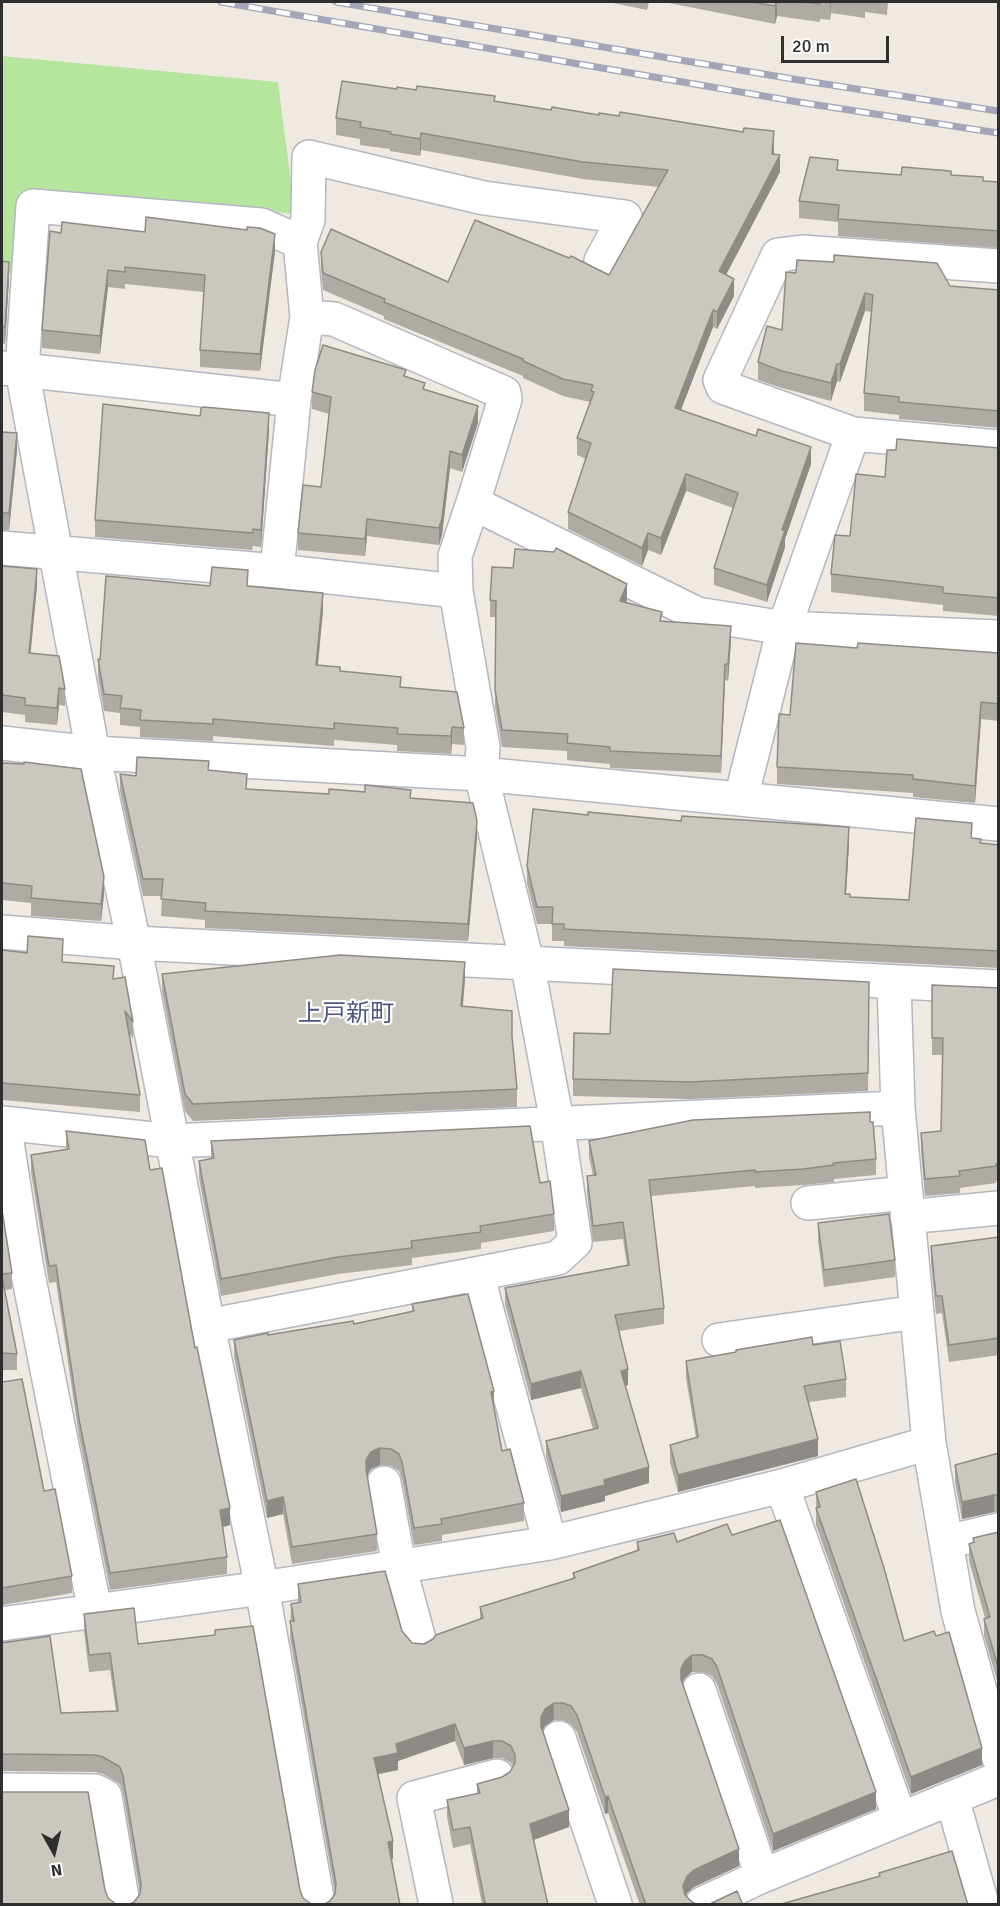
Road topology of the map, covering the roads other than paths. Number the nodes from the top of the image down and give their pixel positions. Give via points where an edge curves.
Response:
1 (300, 242) junction
2 (601, 261) dead end
3 (999, 266) edge
4 (307, 316) junction
5 (11, 369) edge
6 (294, 400) junction
7 (853, 434) junction
8 (999, 447) edge
9 (473, 503) junction
10 (2, 548) edge
11 (54, 552) junction
12 (277, 571) junction
13 (456, 591) junction
14 (784, 628) junction
15 (999, 637) edge
16 (2, 744) edge
17 (93, 753) junction
18 (481, 774) junction
19 (741, 798) junction
20 (999, 824) edge
21 (2, 932) edge
22 (134, 943) junction
23 (527, 963) junction
24 (894, 983) junction
25 (999, 987) edge
26 (898, 1108) junction
27 (557, 1122) junction
28 (3, 1123) edge
29 (172, 1141) junction
30 (808, 1203) dead end
31 (907, 1205) junction
32 (999, 1208) edge
33 (477, 1274) junction
34 (917, 1312) junction
35 (208, 1326) junction
36 (719, 1340) dead end
37 (929, 1443) junction
38 (384, 1483) dead end
39 (782, 1486) junction
40 (999, 1530) edge
41 (946, 1542) junction
42 (550, 1543) junction
43 (399, 1566) junction
44 (262, 1588) junction
45 (95, 1611) junction
46 (2, 1624) edge
47 (420, 1644) edge
48 (699, 1690) dead end
49 (559, 1738) dead end
50 (999, 1756) edge
51 (497, 1776) edge
52 (999, 1779) edge
53 (2, 1790) edge
54 (952, 1798) junction
55 (900, 1820) junction
56 (762, 1876) junction
57 (123, 1905) edge
58 (318, 1905) edge
59 (436, 1905) edge
60 (615, 1905) edge
61 (702, 1905) edge
62 (982, 1905) edge

1 - 2 street via 308,220 309,157 484,198 626,217
1 - 4 street
1 - 5 street via 261,225 33,206
3 - 7 street via 802,252 778,255 720,380 723,387
4 - 6 street
4 - 9 street via 334,319 504,393
5 - 6 street
5 - 11 street
6 - 12 street
7 - 8 street
7 - 14 street
9 - 13 street via 454,556
9 - 14 street via 697,614
10 - 11 street
11 - 12 street
11 - 17 street
12 - 13 street
13 - 18 street via 483,747
14 - 15 street
14 - 19 street
16 - 17 street
17 - 18 street
17 - 22 street
18 - 19 street
18 - 23 street
19 - 20 street
21 - 22 street
22 - 23 street
22 - 29 street
23 - 24 street
23 - 27 street
24 - 25 street
24 - 26 street
26 - 27 street
26 - 31 street
27 - 29 street
27 - 33 street via 575,1242 558,1258
28 - 29 street
28 - 45 street via 26,1264
29 - 35 street
30 - 31 street
31 - 32 street
31 - 34 street
33 - 35 street
33 - 42 street
34 - 36 street
34 - 37 street
35 - 44 street
37 - 39 street
37 - 41 street
38 - 43 street
39 - 42 street
39 - 55 street
40 - 41 street
41 - 50 street via 958,1611
42 - 43 street
43 - 44 street
43 - 47 street
44 - 45 street
44 - 58 street
45 - 46 street
48 - 56 street
49 - 60 street
51 - 59 street via 414,1798
52 - 54 street
53 - 57 street via 95,1791 105,1796
54 - 55 street
54 - 62 street
55 - 56 street
56 - 61 street

